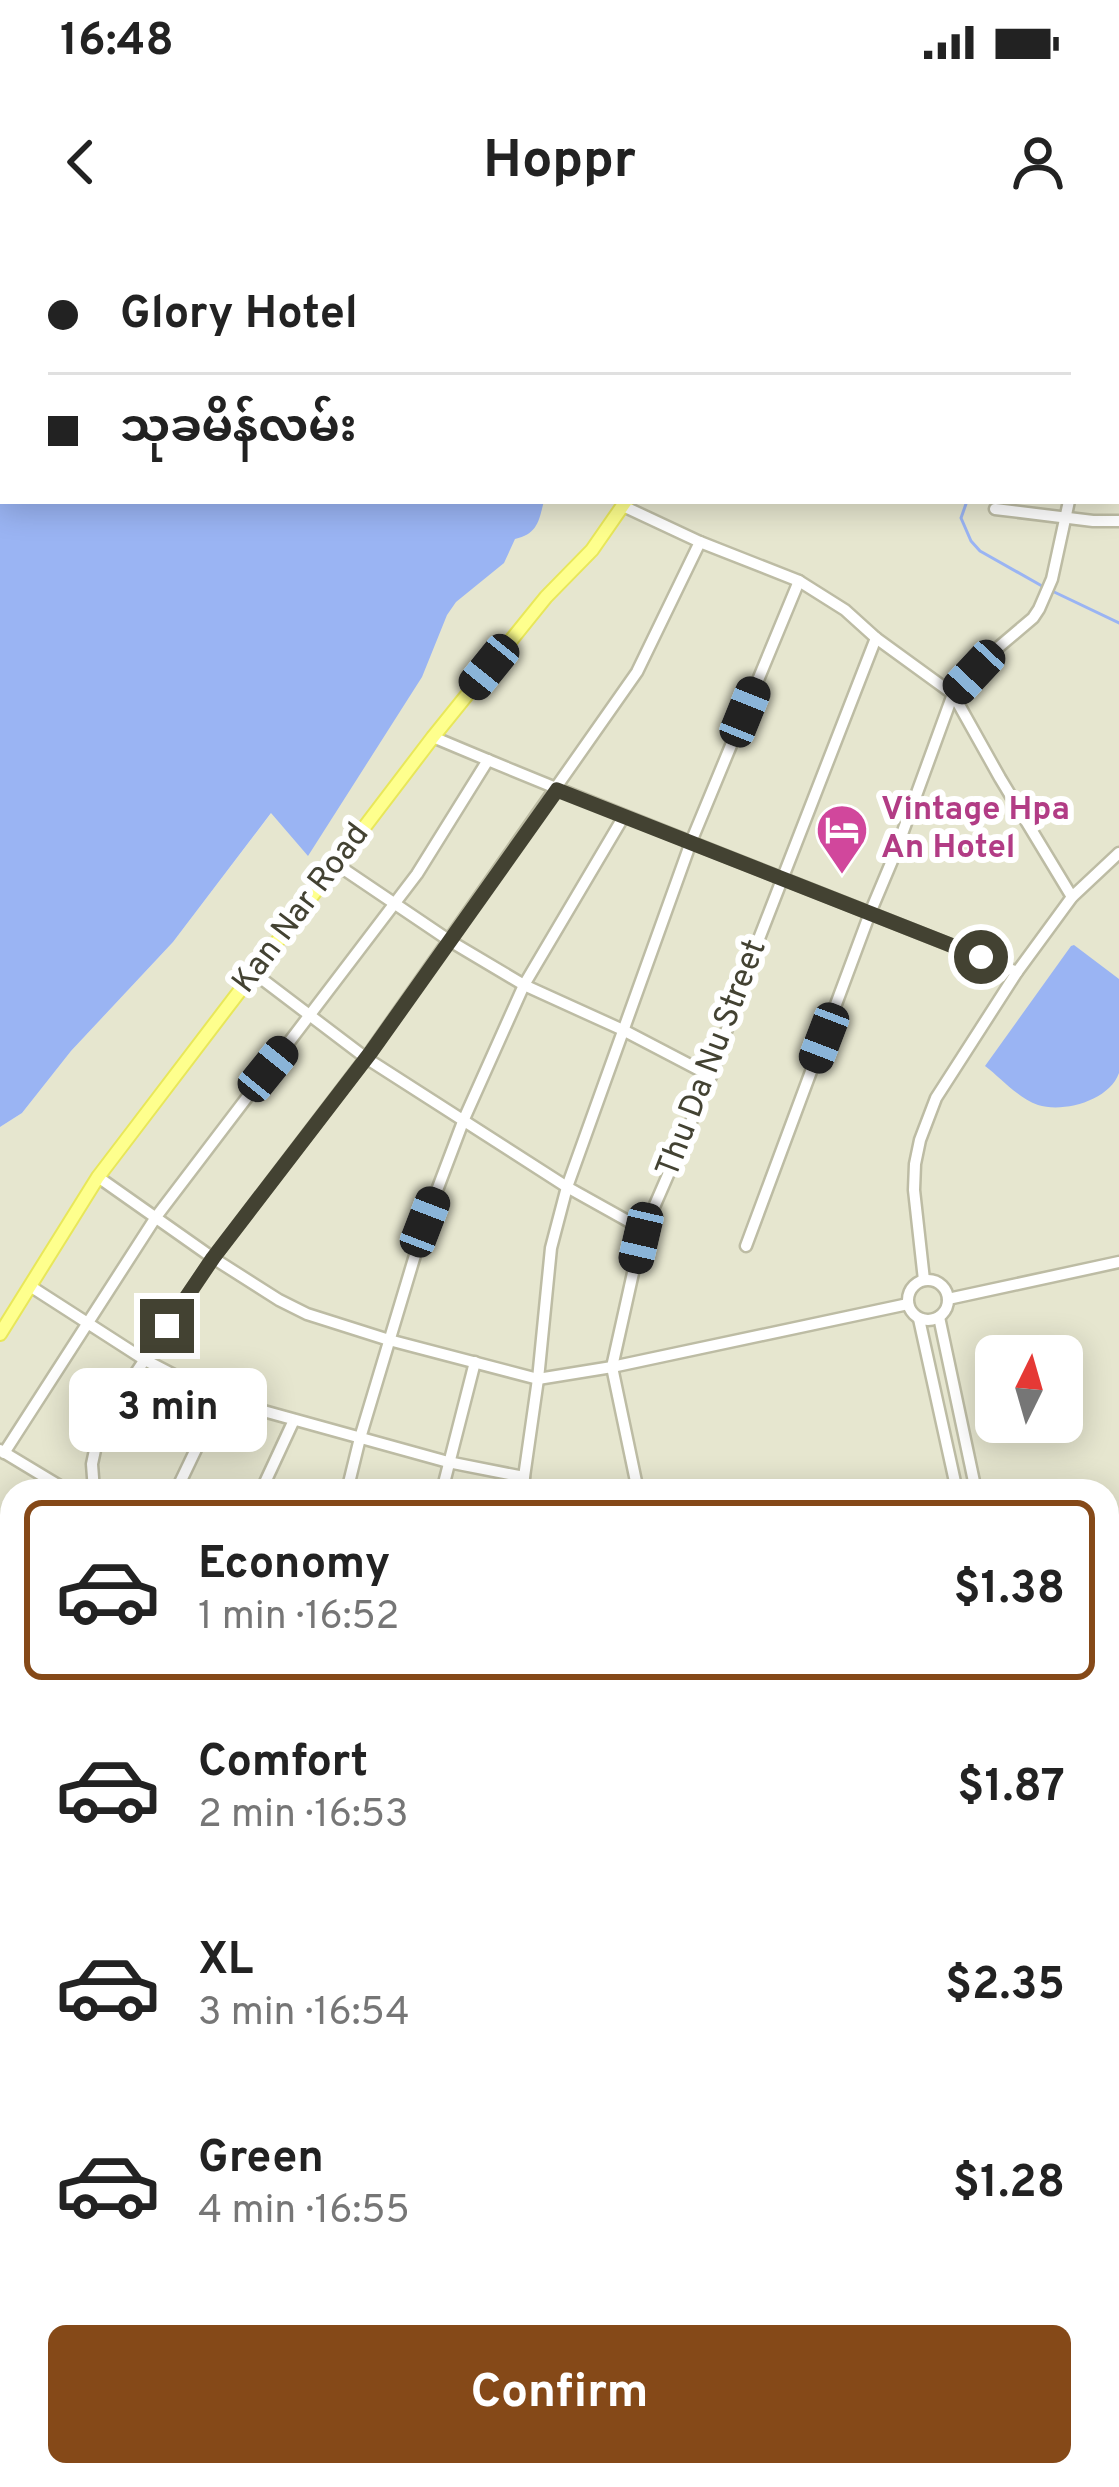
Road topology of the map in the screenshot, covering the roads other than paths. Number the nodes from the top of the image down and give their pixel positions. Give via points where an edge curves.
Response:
1 (624, 504) edge
2 (1068, 504) edge
3 (995, 509) dead end
4 (1066, 518) junction
5 (1119, 521) edge
6 (700, 542) junction
7 (799, 581) junction
8 (876, 638) junction
9 (953, 694) junction
10 (433, 737) junction
11 (488, 760) junction
12 (557, 790) junction
13 (624, 816) junction
14 (691, 842) junction
15 (1119, 853) edge
16 (336, 864) junction
17 (784, 877) junction
18 (1072, 897) junction
19 (395, 904) junction
20 (870, 913) junction
21 (450, 941) junction
22 (1017, 972) junction
23 (254, 973) junction
24 (524, 985) junction
25 (311, 1016) junction
26 (623, 1030) junction
27 (367, 1058) junction
28 (711, 1076) junction
29 (464, 1119) junction
30 (98, 1177) junction
31 (567, 1187) junction
32 (156, 1217) junction
33 (644, 1230) junction
34 (746, 1246) dead end
35 (213, 1258) junction
36 (1119, 1262) edge
37 (923, 1280) junction
38 (30, 1286) junction
39 (948, 1299) junction
40 (908, 1304) junction
41 (939, 1317) junction
42 (919, 1319) junction
43 (87, 1322) junction
44 (0, 1334) edge
45 (389, 1340) junction
46 (145, 1360) junction
47 (475, 1362) junction
48 (612, 1367) junction
49 (538, 1379) junction
50 (220, 1399) junction
51 (294, 1420) junction
52 (360, 1438) junction
53 (2, 1451) edge
54 (967, 1452) junction
55 (950, 1455) junction
56 (448, 1462) junction
57 (524, 1477) joint
58 (48, 1479) edge
59 (93, 1479) edge
60 (182, 1479) edge
61 (267, 1479) edge
62 (350, 1479) edge
63 (444, 1479) edge
64 (635, 1479) edge
65 (955, 1479) edge
66 (973, 1479) edge

1 - 6 street
1 - 10 main road, Kan Nar Road
2 - 4 street
3 - 4 street
4 - 5 street
4 - 9 street via 1033,618
6 - 7 street
6 - 12 street via 638,672
7 - 8 street
7 - 14 street
8 - 9 street
8 - 17 street, Thu Da Nu Street
9 - 18 street
9 - 20 street
10 - 11 street
10 - 16 main road, Kan Nar Road
11 - 12 street
11 - 19 street
12 - 13 street
12 - 21 street
13 - 14 street
13 - 24 street
14 - 17 street
14 - 26 street
15 - 18 street
16 - 19 street
16 - 23 main road, Kan Nar Road
17 - 20 street
17 - 28 street, Thu Da Nu Street
18 - 22 street
19 - 21 street
19 - 25 street
20 - 22 street
20 - 34 street
21 - 24 street
21 - 27 street
22 - 37 street via 927,1118 914,1190
23 - 25 street
23 - 30 main road, Kan Nar Road
24 - 26 street
24 - 29 street
25 - 27 street
25 - 32 street
26 - 28 street
26 - 31 street
27 - 29 street
27 - 35 street
28 - 33 street, Thu Da Nu Street
29 - 31 street
29 - 45 street
30 - 32 street
30 - 38 main road, Kan Nar Road
31 - 33 street
31 - 49 street via 551,1248
32 - 35 street
32 - 43 street
33 - 48 street, Thu Da Nu Street
35 - 45 street via 307,1314
35 - 46 street
36 - 39 street
37 - 39 street via 938,1282
37 - 40 street via 912,1286
38 - 43 street
38 - 44 main road, Kan Nar Road
39 - 41 street
40 - 42 street
40 - 48 street
41 - 42 street
41 - 54 street
42 - 55 street
43 - 46 street
43 - 53 street
45 - 47 street
45 - 52 street
46 - 50 street
46 - 59 street via 100,1434
47 - 49 street
47 - 56 street
48 - 49 street
48 - 64 street, Thu Da Nu Street
49 - 57 street
50 - 51 street
50 - 60 street
51 - 52 street
51 - 61 street
52 - 56 street
52 - 62 street
53 - 58 street
54 - 55 street
54 - 66 street
55 - 65 street
56 - 57 street
56 - 63 street

